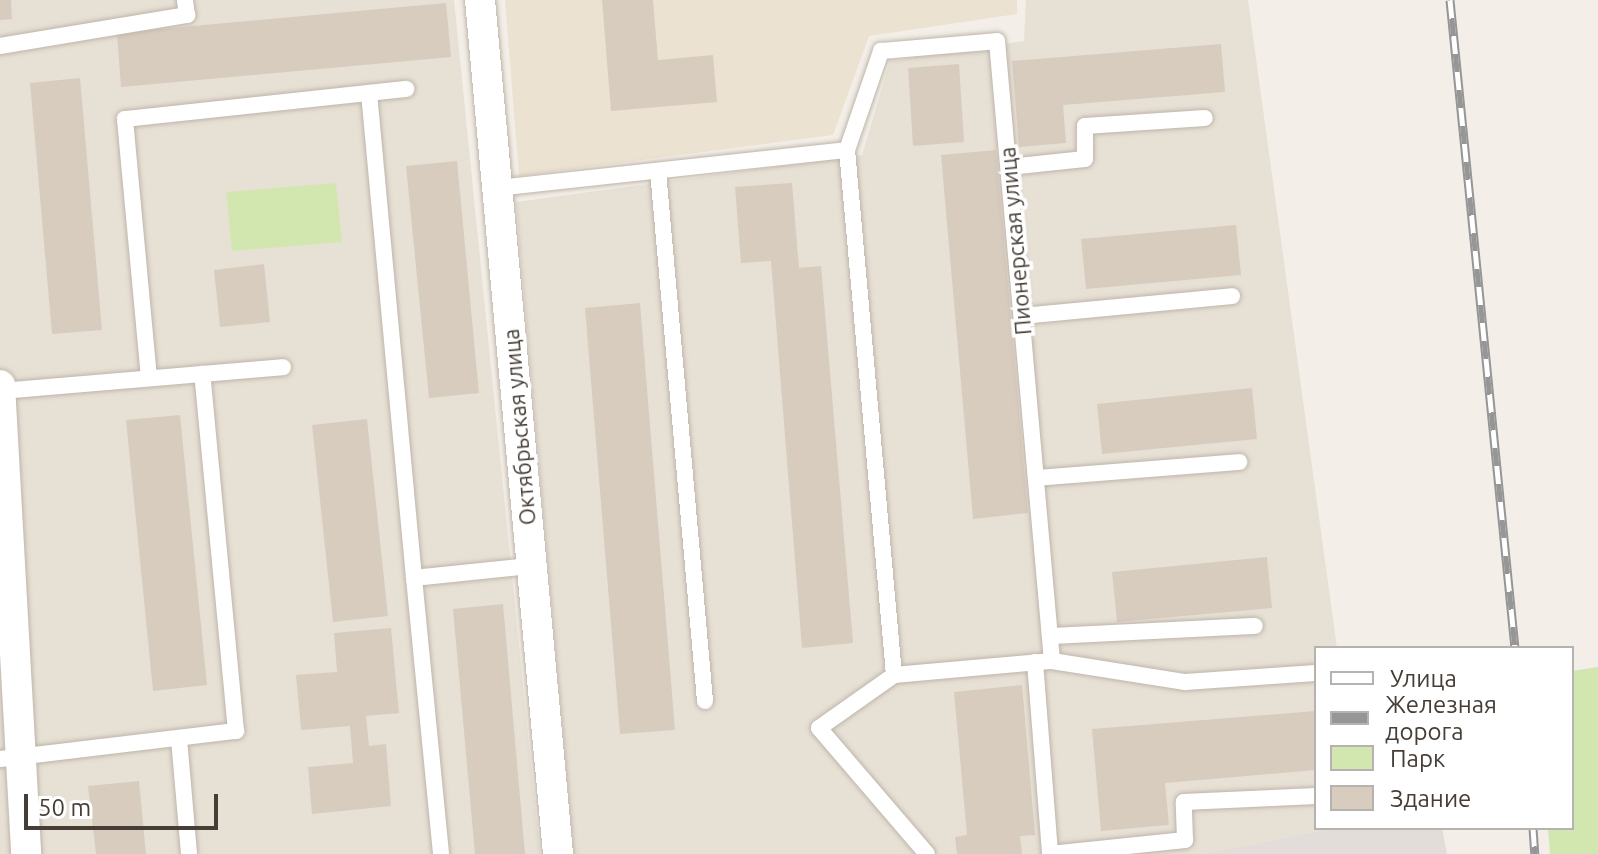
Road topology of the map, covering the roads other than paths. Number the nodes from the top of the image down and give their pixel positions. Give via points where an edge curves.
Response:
1 (185, 0) edge
2 (480, 0) edge
3 (0, 46) edge
4 (406, 89) dead end
5 (369, 93) junction
6 (1205, 118) dead end
7 (847, 150) junction
8 (1009, 167) junction
9 (658, 171) junction
10 (497, 188) junction
11 (1232, 296) dead end
12 (1022, 316) junction
13 (283, 367) dead end
14 (202, 374) junction
15 (149, 378) junction
16 (0, 389) edge
17 (1239, 462) dead end
18 (1036, 478) junction
19 (531, 566) junction
20 (414, 578) junction
21 (1255, 626) dead end
22 (1050, 636) junction
23 (1044, 662) junction
24 (1314, 673) edge
25 (894, 675) junction
26 (705, 701) dead end
27 (179, 739) junction
28 (10, 758) edge
29 (1314, 796) edge
30 (26, 854) edge
31 (189, 854) edge
32 (441, 854) edge
33 (558, 854) edge
34 (927, 854) edge
35 (1050, 854) edge

1 - 3 lane via 187,15
2 - 10 street, Октябрьская улица
4 - 5 lane
5 - 15 lane via 125,119
5 - 20 lane
6 - 8 lane via 1085,126 1085,159
7 - 8 lane, Пионерская улица via 881,51 997,41
7 - 9 lane
7 - 25 lane
8 - 12 lane, Пионерская улица
9 - 10 lane
9 - 26 lane
10 - 19 street, Октябрьская улица
11 - 12 lane
12 - 18 lane, Пионерская улица
13 - 14 lane
14 - 15 lane
14 - 27 lane via 236,731
15 - 16 lane
16 - 28 street
17 - 18 lane
18 - 22 lane, Пионерская улица
19 - 20 lane
19 - 33 street, Октябрьская улица
20 - 32 lane
21 - 22 lane
22 - 23 lane, Пионерская улица
23 - 24 lane via 1185,682
23 - 25 lane
23 - 35 lane, Пионерская улица
25 - 34 lane via 819,728
27 - 28 lane
27 - 31 lane
28 - 30 street
29 - 35 lane via 1184,802 1185,840

